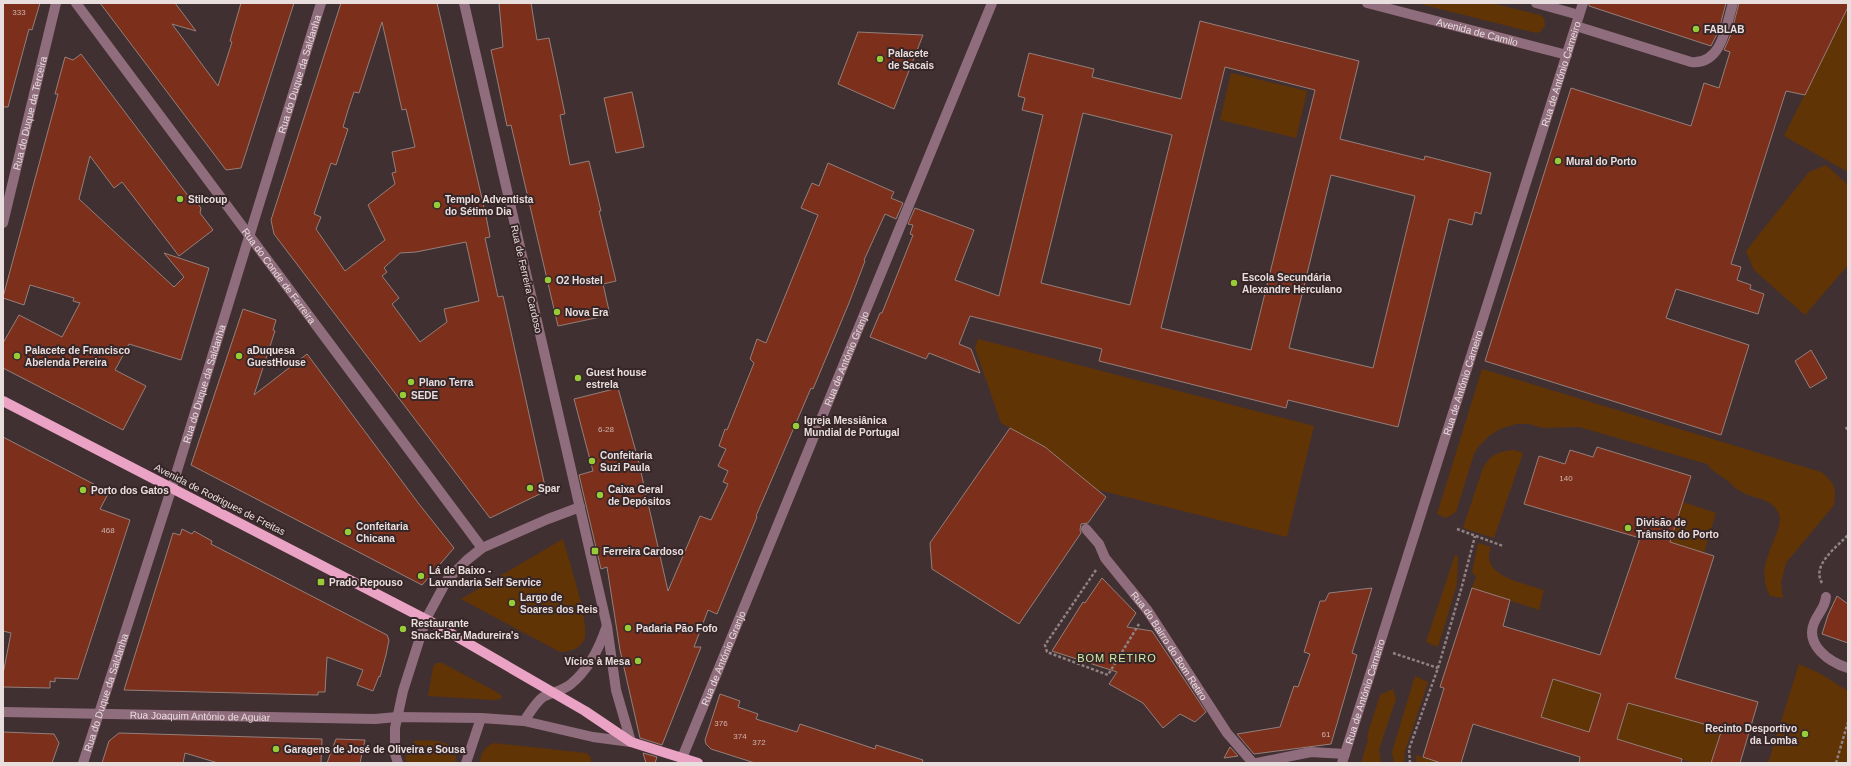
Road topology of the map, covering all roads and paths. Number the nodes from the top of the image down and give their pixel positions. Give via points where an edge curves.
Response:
1 (56, 3) edge
2 (76, 3) edge
3 (321, 3) edge
4 (464, 3) edge
5 (992, 3) edge
6 (1367, 3) edge
7 (1536, 3) edge
8 (1583, 3) edge
9 (1733, 3) edge
10 (1388, 6) edge
11 (1579, 15) junction
12 (1576, 26) junction
13 (1567, 55) junction
14 (3, 223) edge
15 (248, 236) junction
16 (3, 401) edge
17 (1846, 427) dead end
18 (1848, 431) edge
19 (172, 487) junction
20 (580, 507) junction
21 (1086, 529) dead end
22 (1456, 529) dead end
23 (1848, 535) edge
24 (1475, 536) junction
25 (1503, 546) dead end
26 (482, 548) junction
27 (1104, 558) junction
28 (1826, 597) joint
29 (1148, 611) junction
30 (426, 619) junction
31 (607, 626) junction
32 (1403, 657) dead end
33 (1438, 668) junction
34 (1848, 668) edge
35 (554, 692) junction
36 (3, 712) edge
37 (99, 714) junction
38 (397, 717) junction
39 (481, 718) junction
40 (524, 721) junction
41 (1848, 722) edge
42 (1847, 730) edge
43 (631, 742) junction
44 (682, 758) junction
45 (1343, 758) edge
46 (83, 763) edge
47 (398, 763) edge
48 (466, 763) edge
49 (698, 763) edge
50 (1253, 763) edge
51 (1257, 763) edge
52 (1410, 763) edge
53 (1836, 763) edge

1 - 14 street, Rua do Duque da Terceira
2 - 15 street, Rua do Conde de Ferreira
3 - 15 street, Rua do Duque da Saldanha
4 - 20 street, Rua de Ferreira Cardoso
5 - 44 street, Rua de António Granjo
6 - 10 street, Avenida de Camilo
7 - 11 street
8 - 11 street, Rua de António Carneiro
9 - 12 street via 1714,55 1699,62 1691,62
10 - 13 street, Avenida de Camilo
11 - 12 street, Rua de António Carneiro
12 - 13 street, Rua de António Carneiro
13 - 45 street, Rua de António Carneiro
15 - 19 street, Rua do Duque da Saldanha
15 - 26 street, Rua do Conde de Ferreira
16 - 19 main road, Avenida de Rodrigues de Freitas
17 - 18 path
19 - 30 main road, Avenida de Rodrigues de Freitas
19 - 37 street, Rua do Duque da Saldanha
20 - 26 street
20 - 31 street
21 - 27 street, Rua do Bairro do Bom Retiro via 1099,544
22 - 24 path
23 - 28 path via 1821,564 1819,574
24 - 25 path
24 - 33 path
26 - 30 street via 447,580
27 - 29 street, Rua do Bairro do Bom Retiro
27 - 29 path via 1045,645 1046,652 1108,675
28 - 34 street via 1813,625 1812,637 1817,648 1825,656
29 - 50 street, Rua do Bairro do Bom Retiro via 1227,733
30 - 35 main road
30 - 38 street
31 - 35 street via 601,645 590,664 571,684
31 - 43 street via 616,690
32 - 33 path
33 - 52 path via 1409,749
35 - 40 street via 542,698
35 - 43 main road
36 - 37 street, Rua Joaquim António de Aguiar
37 - 38 street, Rua Joaquim António de Aguiar via 375,719
37 - 46 street, Rua do Duque da Saldanha
38 - 39 street
38 - 47 street via 395,754
39 - 40 street
39 - 48 street
40 - 43 street via 593,737
41 - 42 path
42 - 53 path
43 - 44 main road
44 - 49 main road
45 - 51 street via 1311,752

